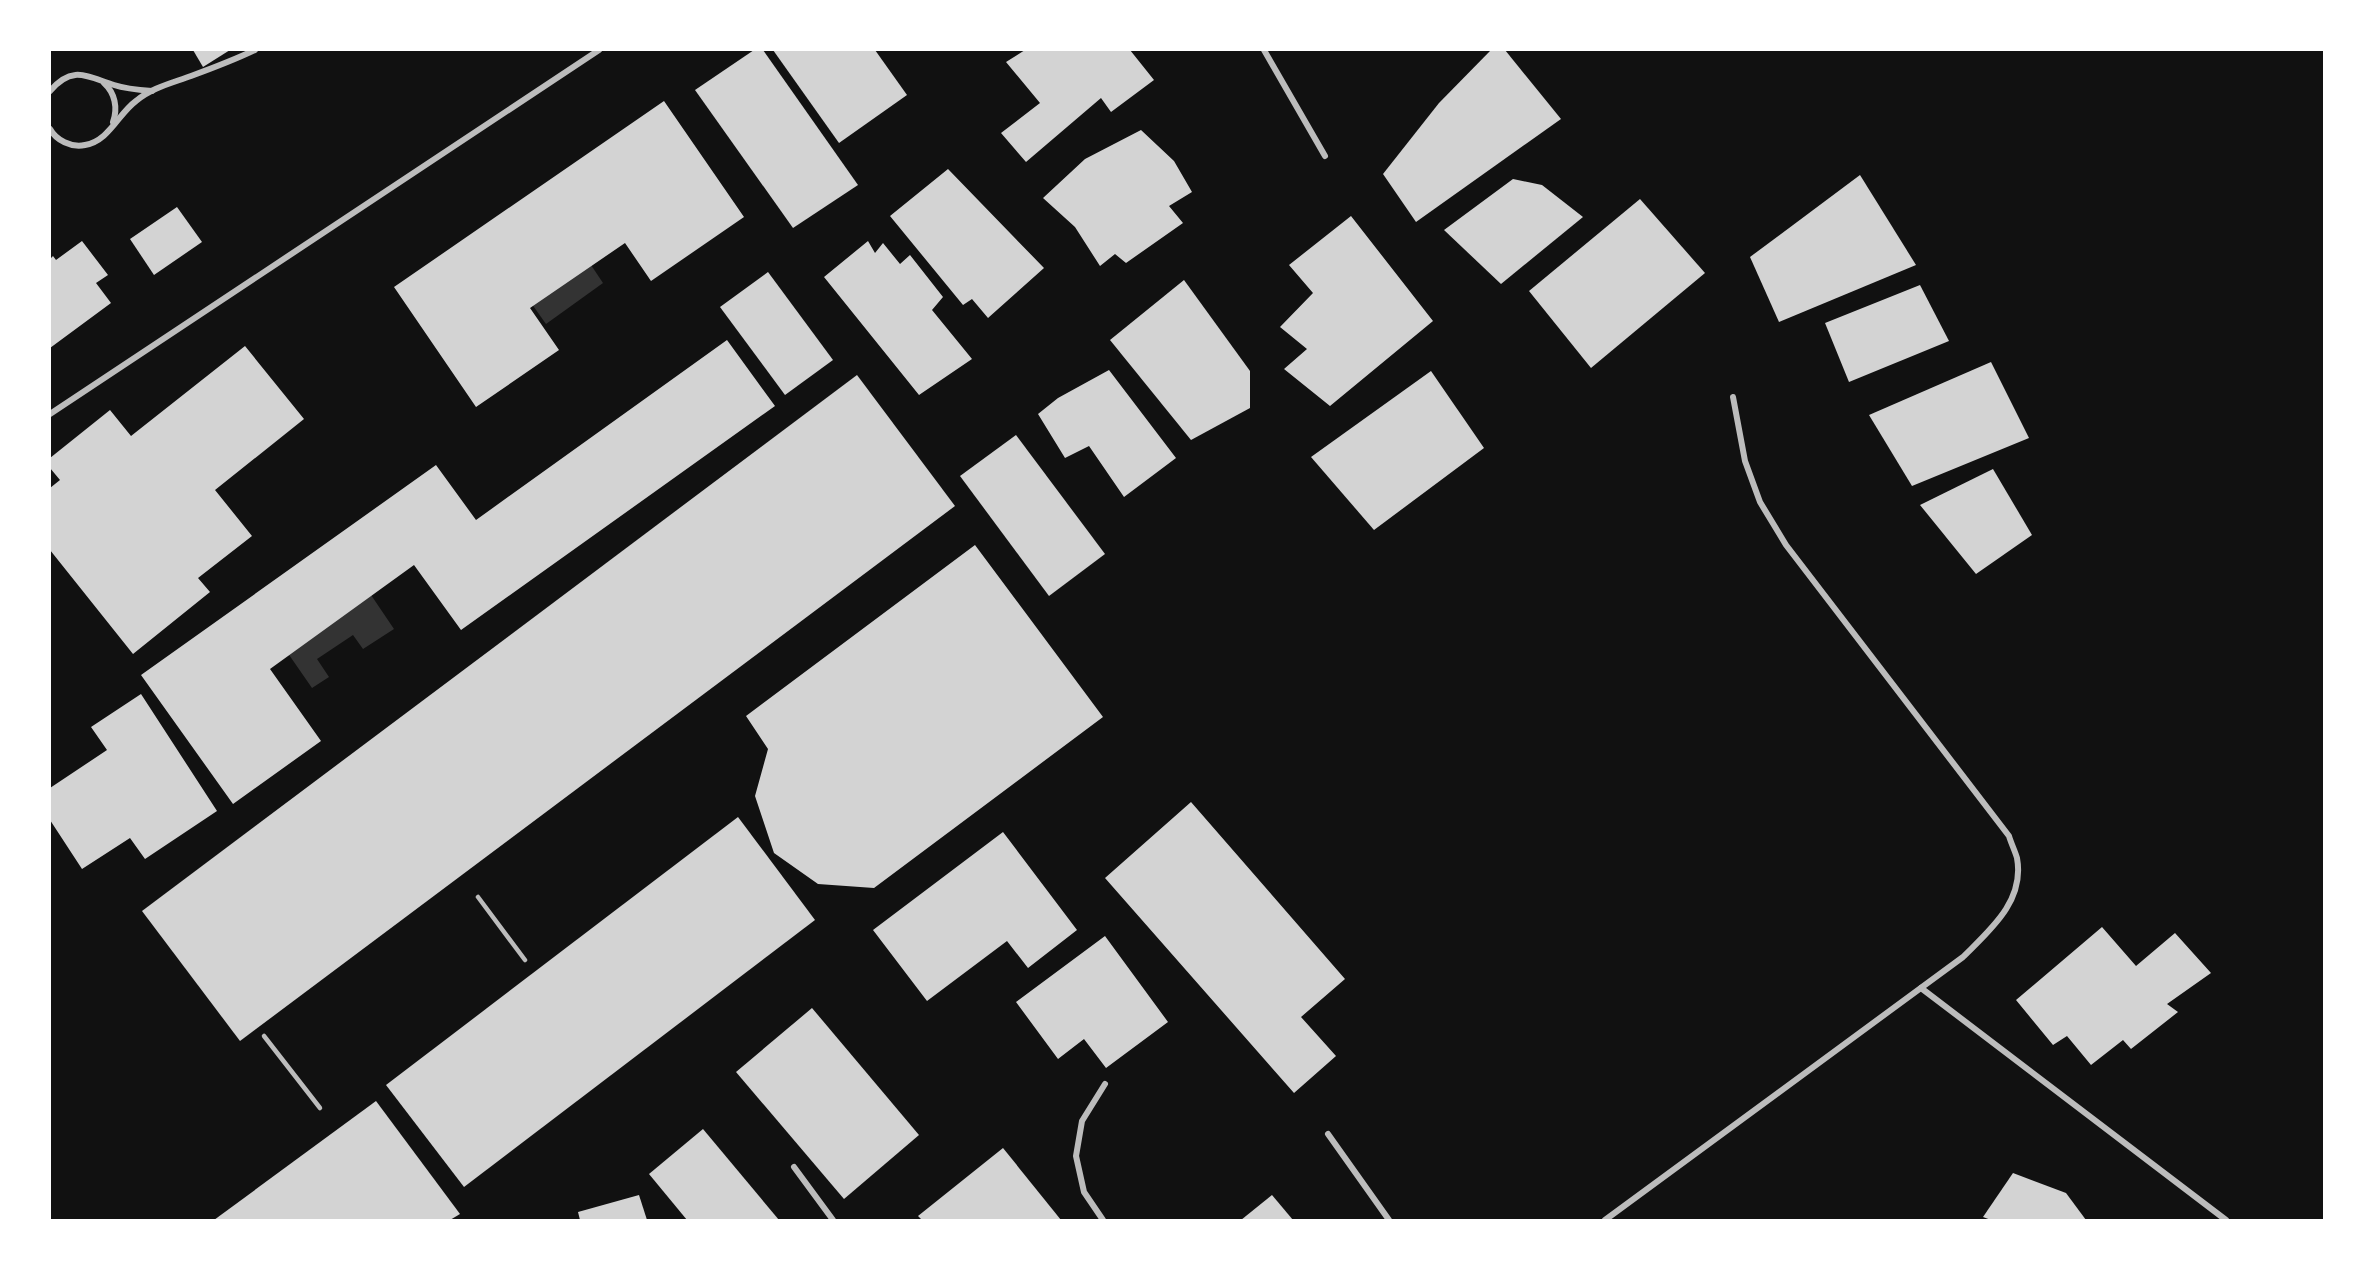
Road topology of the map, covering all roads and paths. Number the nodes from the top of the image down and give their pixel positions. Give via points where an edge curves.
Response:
1 (255, 50) edge
2 (599, 50) edge
3 (1264, 50) edge
4 (94, 76) junction
5 (50, 91) edge
6 (152, 91) junction
7 (111, 128) junction
8 (50, 129) edge
9 (1325, 156) dead end
10 (1733, 397) dead end
11 (50, 414) edge
12 (478, 897) dead end
13 (525, 960) dead end
14 (1921, 988) junction
15 (264, 1036) dead end
16 (1105, 1084) dead end
17 (320, 1108) dead end
18 (1328, 1134) dead end
19 (794, 1167) dead end
20 (833, 1221) edge
21 (1103, 1221) edge
22 (1389, 1221) edge
23 (1605, 1221) edge
24 (2226, 1221) edge

1 - 6 street
2 - 11 street
3 - 9 street
4 - 5 street via 77,74 62,78
4 - 6 street via 112,85
4 - 7 street via 107,85 114,99 116,114
6 - 7 street via 136,100
7 - 8 street via 99,140 84,146 68,144
10 - 14 street via 1745,461 1760,502 1781,537 2009,836 2017,858 2018,881 2008,909 1963,957
12 - 13 lane
14 - 23 street
14 - 24 street
15 - 17 lane
16 - 21 street via 1082,1121 1076,1156 1084,1192
18 - 22 street
19 - 20 street

